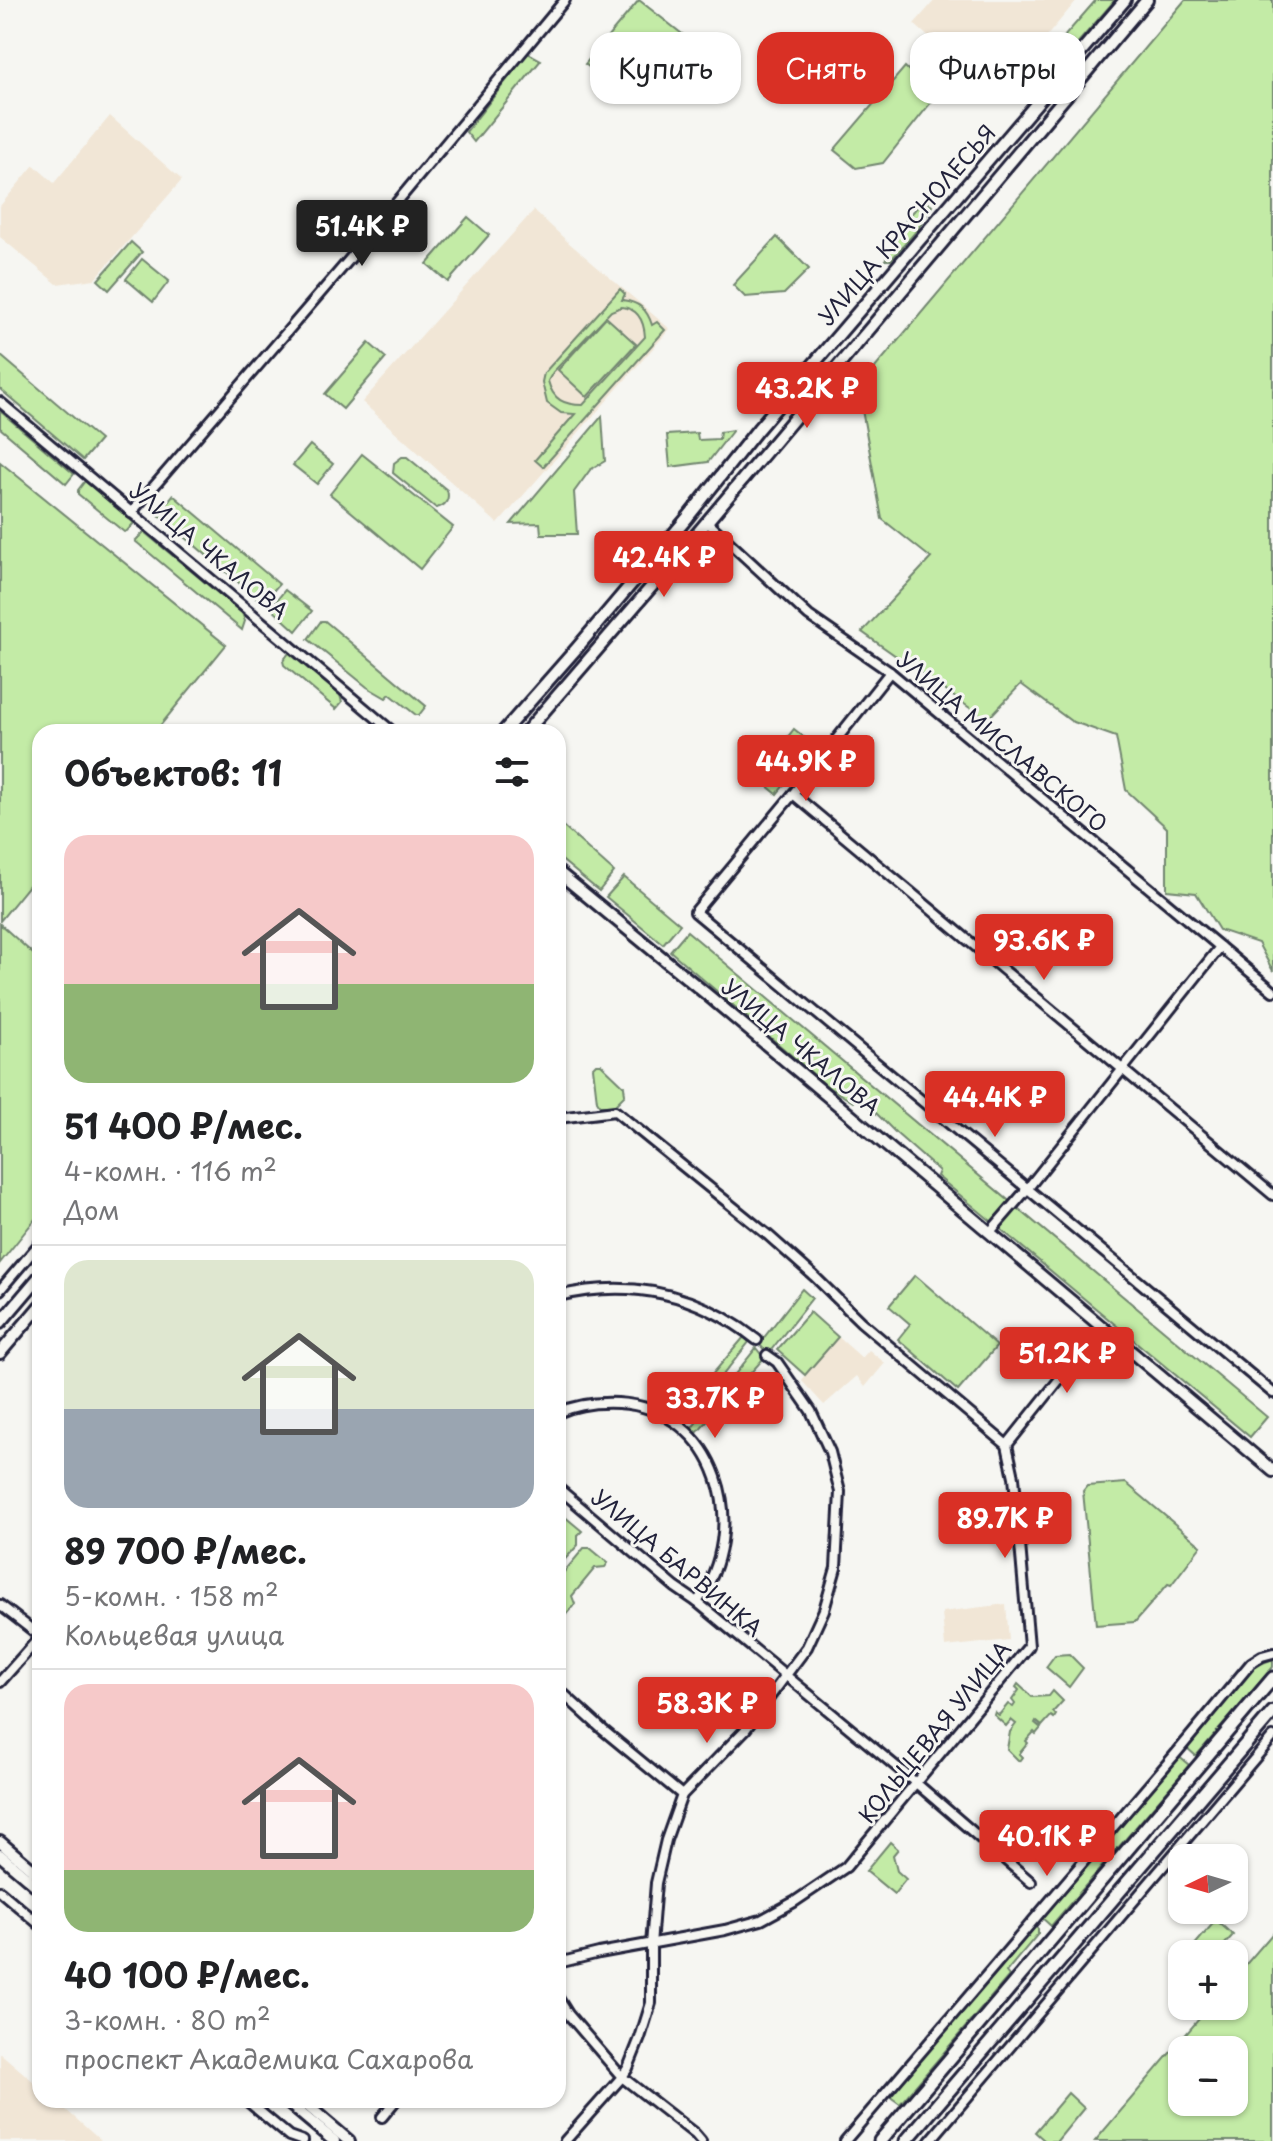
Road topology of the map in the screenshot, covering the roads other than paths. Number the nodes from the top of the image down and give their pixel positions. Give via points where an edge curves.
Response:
1 (565, 0) edge
2 (1125, 0) edge
3 (1147, 0) edge
4 (0, 402) edge
5 (758, 429) junction
6 (773, 442) junction
7 (131, 513) junction
8 (707, 522) junction
9 (890, 672) junction
10 (383, 724) edge
11 (510, 724) edge
12 (533, 724) edge
13 (793, 794) junction
14 (566, 879) edge
15 (1220, 947) junction
16 (1273, 991) edge
17 (1124, 1069) junction
18 (566, 1117) edge
19 (1028, 1188) junction
20 (1273, 1195) edge
21 (990, 1232) junction
22 (32, 1252) edge
23 (32, 1285) edge
24 (0, 1290) edge
25 (566, 1294) edge
26 (32, 1315) edge
27 (0, 1323) edge
28 (1102, 1326) junction
29 (757, 1340) dead end
30 (0, 1353) edge
31 (767, 1355) dead end
32 (1273, 1393) edge
33 (566, 1411) edge
34 (1007, 1445) junction
35 (1273, 1471) edge
36 (566, 1495) edge
37 (697, 1602) junction
38 (0, 1605) edge
39 (32, 1631) edge
40 (32, 1646) edge
41 (1273, 1653) edge
42 (785, 1677) junction
43 (1273, 1678) edge
44 (0, 1682) edge
45 (566, 1696) edge
46 (1273, 1712) edge
47 (1273, 1737) edge
48 (916, 1783) junction
49 (682, 1795) junction
50 (0, 1842) edge
51 (0, 1855) edge
52 (32, 1869) edge
53 (32, 1882) edge
54 (1031, 1882) dead end
55 (0, 1891) edge
56 (32, 1918) edge
57 (651, 1945) junction
58 (566, 1961) edge
59 (566, 2011) edge
60 (622, 2077) junction
61 (256, 2108) edge
62 (295, 2108) edge
63 (310, 2108) edge
64 (389, 2108) edge
65 (382, 2117) dead end
66 (303, 2141) edge
67 (334, 2141) edge
68 (349, 2141) edge
69 (565, 2141) edge
70 (701, 2141) edge
71 (845, 2141) edge
72 (880, 2141) edge
73 (906, 2141) edge
74 (930, 2141) edge

1 - 7 street
2 - 5 street, УЛИЦА КРАСНОЛЕСЬЯ
3 - 6 street, УЛИЦА КРАСНОЛЕСЬЯ
4 - 7 street, УЛИЦА ЧКАЛОВА
5 - 6 street
5 - 11 street, УЛИЦА КРАСНОЛЕСЬЯ
6 - 8 street, УЛИЦА КРАСНОЛЕСЬЯ
7 - 10 street, УЛИЦА ЧКАЛОВА
8 - 9 street, УЛИЦА МИСЛАВСКОГО via 809,616
8 - 12 street, УЛИЦА КРАСНОЛЕСЬЯ
9 - 13 street
9 - 15 street, УЛИЦА МИСЛАВСКОГО
13 - 17 street
13 - 19 street, УЛИЦА ЧКАЛОВА via 695,912
14 - 21 street, УЛИЦА ЧКАЛОВА
15 - 16 street, УЛИЦА МИСЛАВСКОГО
15 - 17 street
17 - 19 street
17 - 20 street
18 - 34 street via 615,1111 769,1236
19 - 21 street
19 - 32 street, УЛИЦА ЧКАЛОВА
21 - 28 street, УЛИЦА ЧКАЛОВА
22 - 24 street
23 - 27 street
25 - 29 street via 624,1288 666,1293 737,1324
26 - 30 street
28 - 34 street
28 - 35 street, УЛИЦА ЧКАЛОВА
31 - 42 street via 811,1411 830,1452 840,1492 836,1568 824,1610
33 - 37 street via 606,1403 646,1408 692,1435 710,1460 723,1507 722,1535 709,1585
34 - 48 street, КОЛЬЦЕВАЯ УЛИЦА via 1029,1646
36 - 37 street, УЛИЦА БАРВИНКА
37 - 42 street, УЛИЦА БАРВИНКА
38 - 39 street
40 - 44 street
41 - 71 street via 1251,1663
42 - 48 street, УЛИЦА БАРВИНКА
42 - 49 street via 745,1730
43 - 72 main road
45 - 49 street
46 - 73 main road
47 - 74 street
48 - 54 street, УЛИЦА БАРВИНКА
48 - 57 street, КОЛЬЦЕВАЯ УЛИЦА via 846,1867 794,1902 761,1920
49 - 57 street via 656,1883
50 - 52 street
51 - 53 street
55 - 56 street
57 - 58 street, КОЛЬЦЕВАЯ УЛИЦА
57 - 60 street via 651,2003
59 - 60 street
60 - 69 street
60 - 70 street
61 - 66 street
62 - 67 street
63 - 68 street
64 - 65 street

